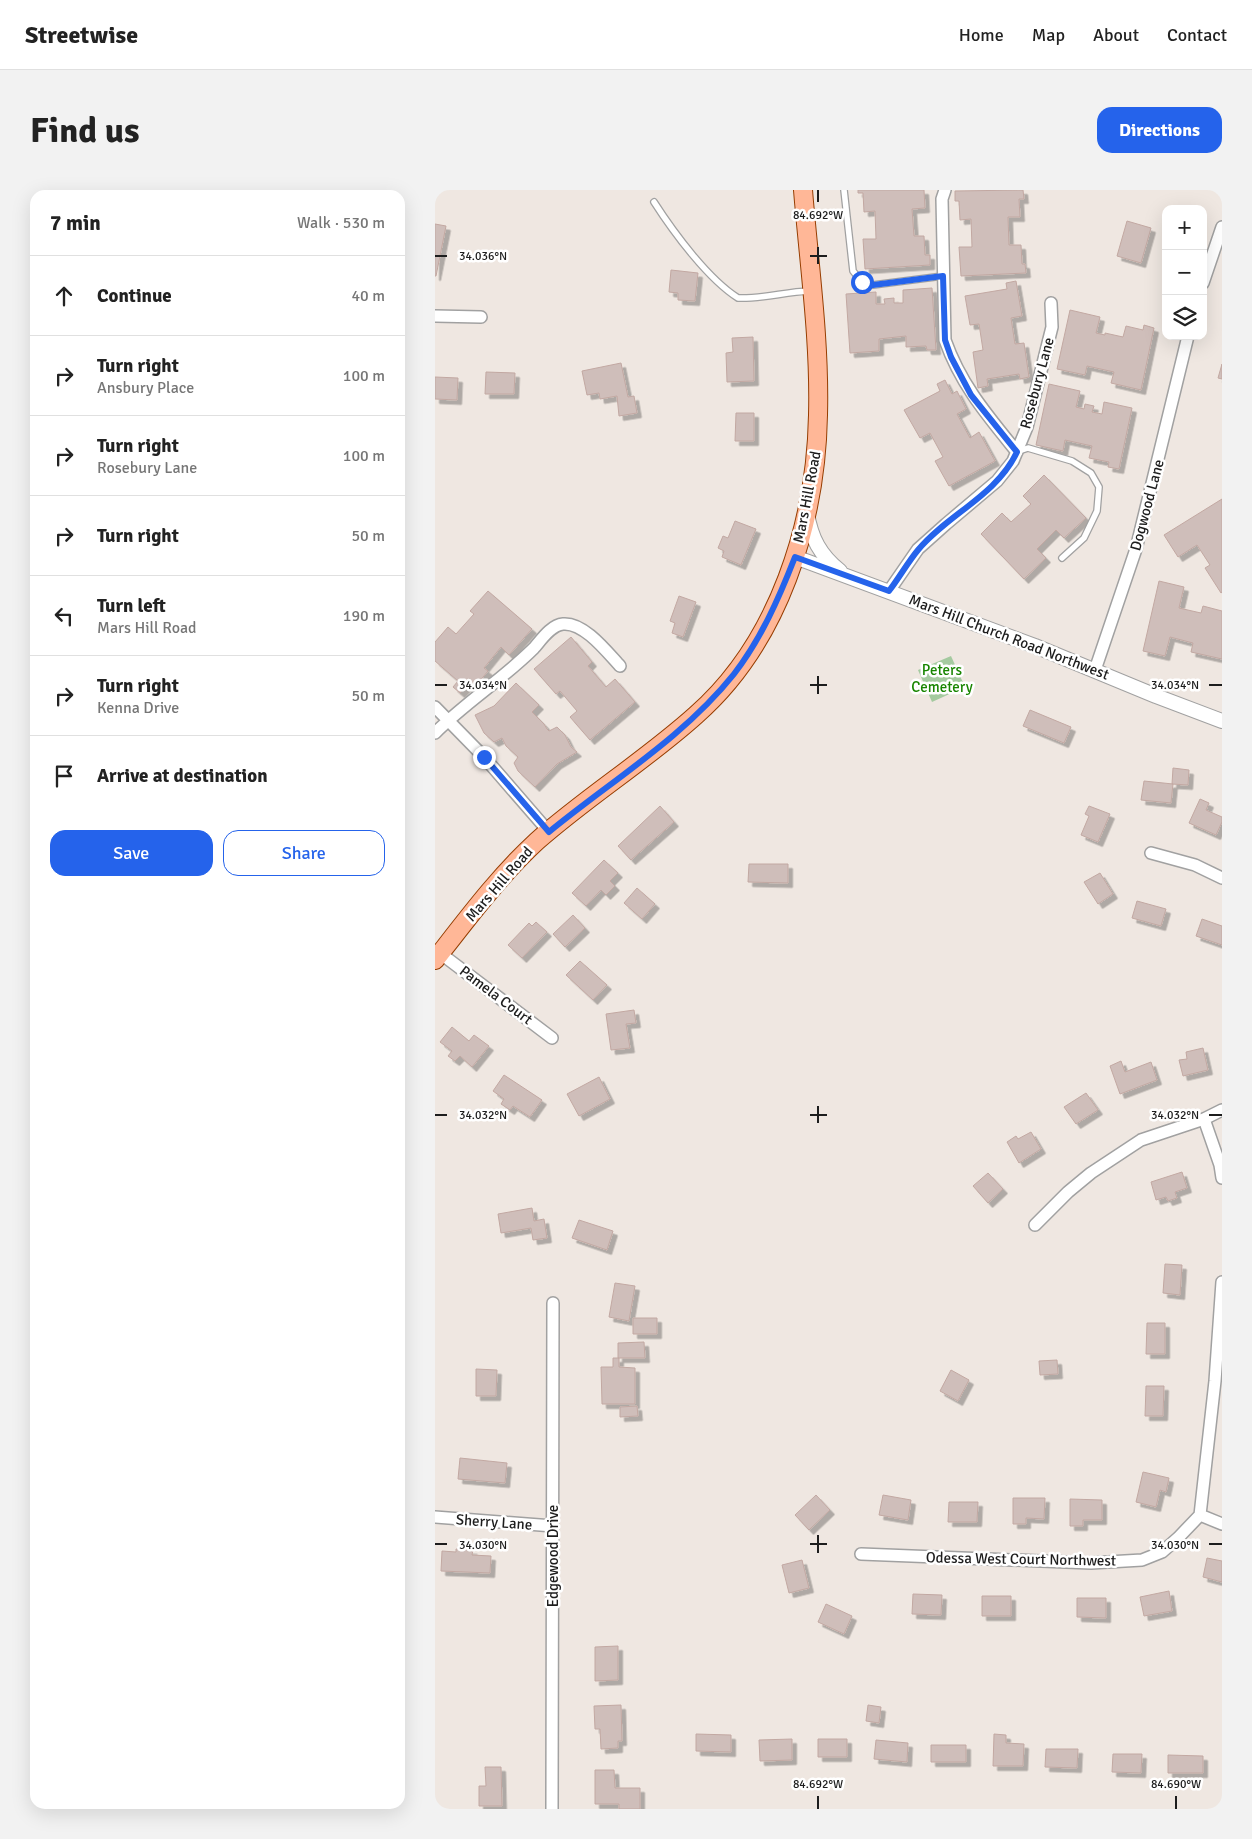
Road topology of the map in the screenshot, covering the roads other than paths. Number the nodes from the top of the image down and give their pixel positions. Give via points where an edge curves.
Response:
1 (803, 190) edge
2 (844, 190) edge
3 (945, 190) edge
4 (654, 202) dead end
5 (1222, 227) edge
6 (1207, 271) edge
7 (943, 276) junction
8 (811, 291) junction
9 (1051, 302) dead end
10 (435, 316) edge
11 (481, 317) dead end
12 (1187, 340) edge
13 (1017, 452) junction
14 (807, 510) junction
15 (795, 557) junction
16 (1062, 558) dead end
17 (846, 576) junction
18 (889, 591) junction
19 (620, 666) dead end
20 (1095, 670) junction
21 (435, 707) edge
22 (448, 720) junction
23 (1222, 721) edge
24 (435, 733) edge
25 (549, 832) junction
26 (1151, 853) dead end
27 (1222, 878) edge
28 (438, 956) edge
29 (552, 1038) dead end
30 (1222, 1110) edge
31 (1204, 1119) junction
32 (1222, 1178) edge
33 (1035, 1225) dead end
34 (1222, 1282) edge
35 (553, 1303) dead end
36 (1200, 1515) junction
37 (435, 1517) edge
38 (1222, 1524) edge
39 (553, 1526) junction
40 (861, 1554) dead end
41 (552, 1809) edge

1 - 8 main road, Mars Hill Road
2 - 7 lane via 853,271 862,282 873,285
3 - 7 street via 942,199
4 - 8 lane via 706,270 738,298
5 - 6 street
7 - 13 street via 945,340 951,357 971,395
8 - 14 main road, Mars Hill Road via 818,416 814,473
9 - 13 street, Rosebury Lane via 1052,328 1027,427
10 - 11 street
12 - 20 street, Dogwood Lane via 1136,549
13 - 16 lane via 1027,448 1072,461 1091,473 1099,487 1097,511 1084,538
13 - 18 street, Rosebury Lane via 997,482 919,549
14 - 15 main road, Mars Hill Road
14 - 17 street via 811,531 821,552
15 - 17 street, Mars Hill Church Road Northwest
15 - 25 main road, Mars Hill Road via 760,635 718,693 661,746
17 - 18 street, Mars Hill Church Road Northwest
18 - 20 street, Mars Hill Church Road Northwest
19 - 22 street via 594,638 578,628 563,624 555,627 515,667
20 - 23 street, Mars Hill Church Road Northwest
21 - 22 street
22 - 24 street
22 - 25 street
25 - 28 main road, Mars Hill Road via 508,870
26 - 27 street
28 - 29 street, Pamela Court
30 - 31 street
31 - 32 street
31 - 33 street via 1141,1140 1091,1173
34 - 36 street
35 - 39 street, Edgewood Drive
36 - 38 street
36 - 40 street, Odessa West Court Northwest via 1162,1552 1142,1560 1091,1563
37 - 39 street, Sherry Lane
39 - 41 street, Edgewood Drive

